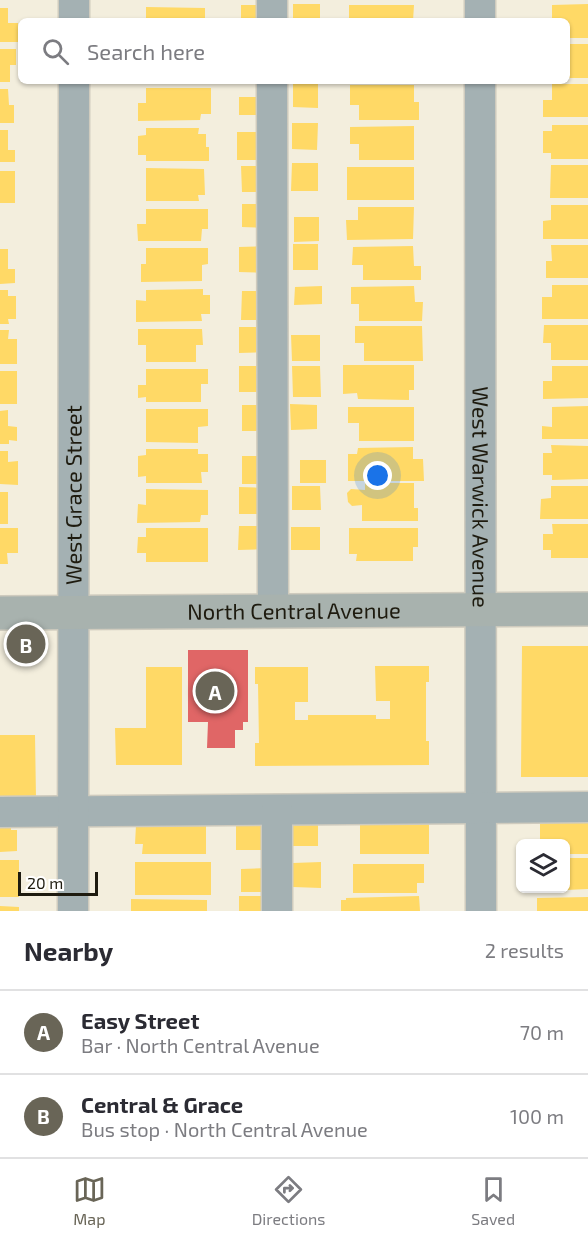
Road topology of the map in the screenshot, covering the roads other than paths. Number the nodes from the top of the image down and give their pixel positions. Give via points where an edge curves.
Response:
1 (74, 0) edge
2 (272, 0) edge
3 (480, 0) edge
4 (74, 18) edge
5 (272, 18) edge
6 (480, 18) edge
7 (74, 84) edge
8 (272, 84) edge
9 (480, 84) edge
10 (481, 609) junction
11 (588, 609) edge
12 (273, 611) junction
13 (73, 612) junction
14 (0, 613) edge
15 (588, 807) edge
16 (481, 808) junction
17 (277, 810) junction
18 (0, 812) edge
19 (73, 812) junction
20 (73, 911) edge
21 (277, 911) edge
22 (481, 911) edge

1 - 4 street
2 - 5 street
3 - 6 street
7 - 13 street, West Grace Street
8 - 12 street
9 - 10 street, West Warwick Avenue
10 - 11 main road, North Central Avenue
10 - 12 main road, North Central Avenue
10 - 16 street, West Warwick Avenue
12 - 13 main road, North Central Avenue
13 - 14 main road, North Central Avenue
13 - 19 street, West Grace Street
15 - 16 street
16 - 17 street
16 - 22 street, West Warwick Avenue
17 - 19 street
17 - 21 street
18 - 19 street
19 - 20 street, West Grace Street

